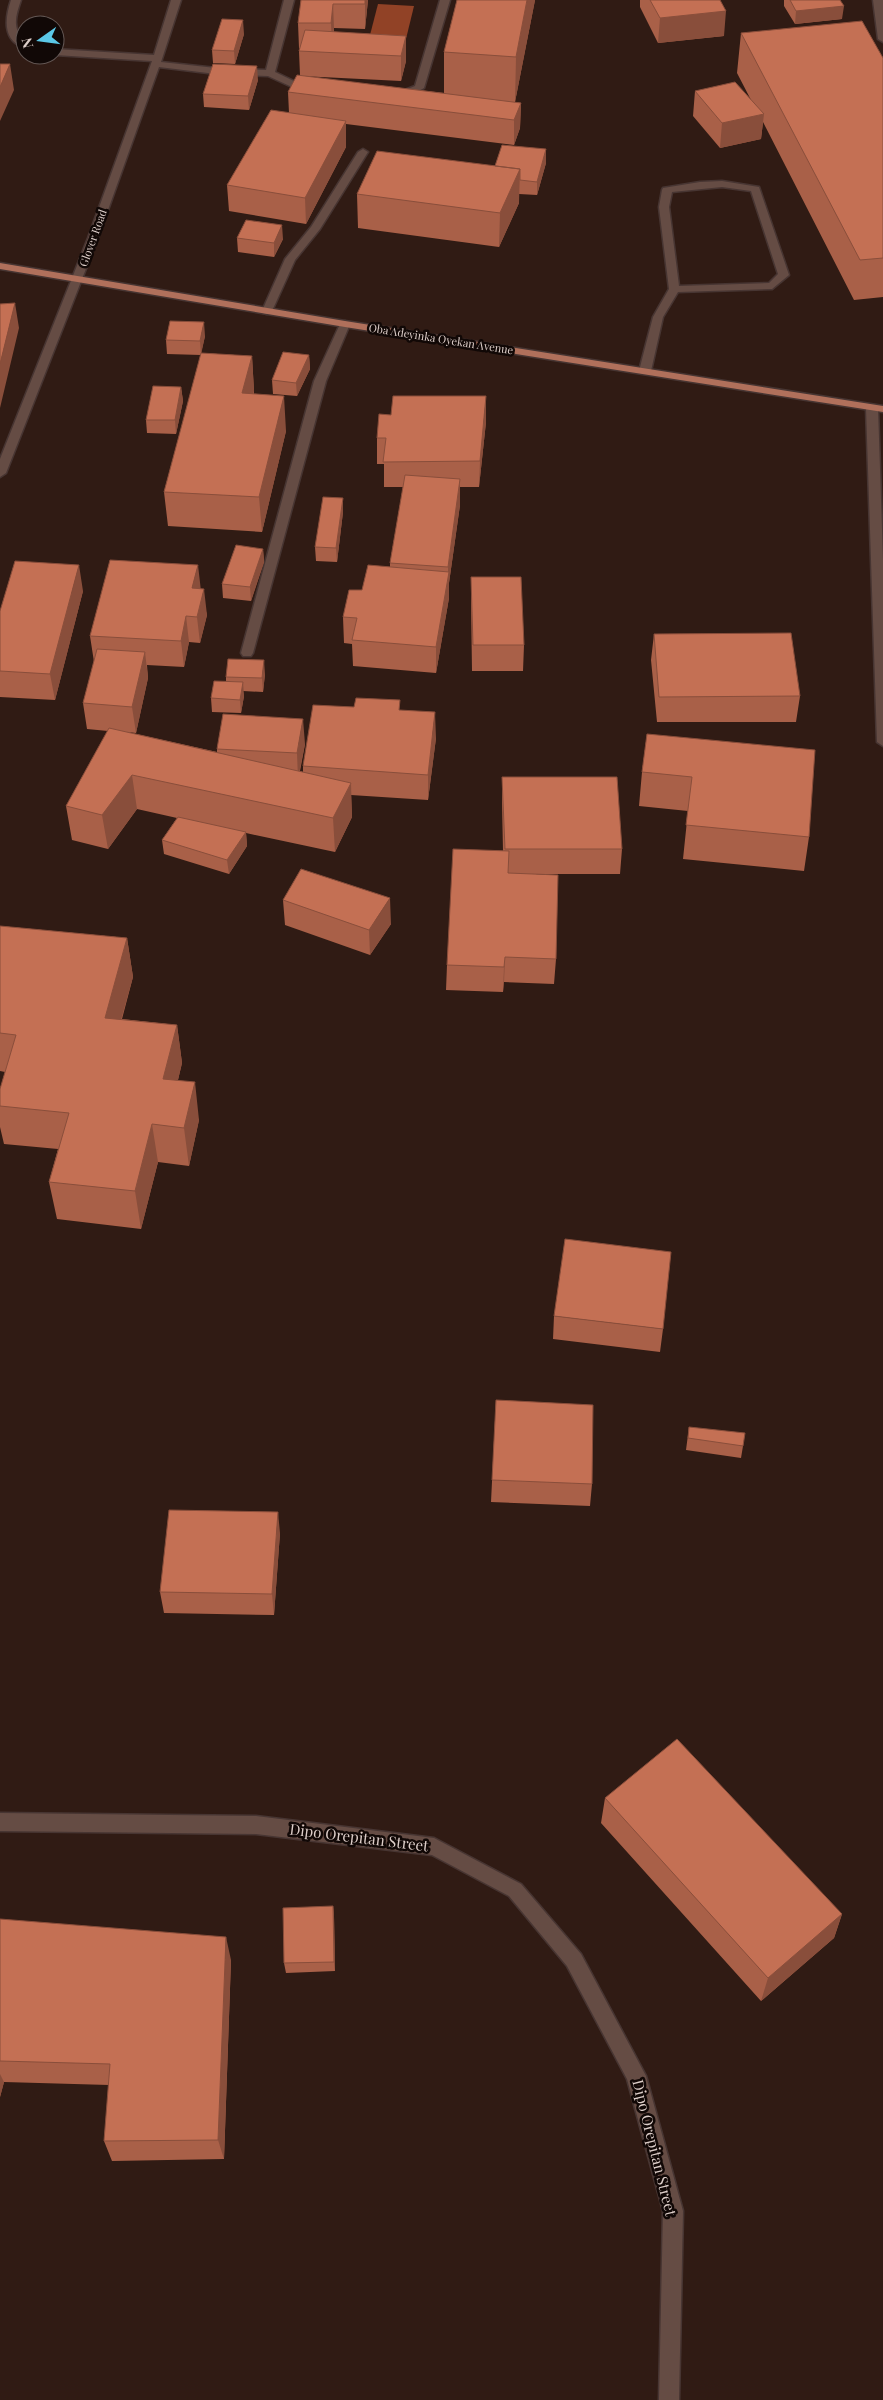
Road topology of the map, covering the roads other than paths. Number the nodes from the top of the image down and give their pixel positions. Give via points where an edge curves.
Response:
1 (16, 0) edge
2 (176, 0) edge
3 (289, 0) edge
4 (445, 0) edge
5 (878, 0) edge
6 (15, 38) edge
7 (883, 39) edge
8 (65, 53) edge
9 (157, 61) junction
10 (270, 73) junction
11 (322, 90) edge
12 (385, 95) edge
13 (363, 152) dead end
14 (0, 266) edge
15 (77, 280) junction
16 (674, 289) junction
17 (267, 311) junction
18 (345, 324) junction
19 (645, 371) junction
20 (877, 408) edge
21 (0, 473) edge
22 (247, 653) dead end
23 (883, 742) edge
24 (0, 1822) edge
25 (669, 2400) edge

1 - 6 street via 11,17 11,32
2 - 9 street, Glover Road
3 - 10 street
4 - 12 street via 419,88 403,96
5 - 7 street
8 - 9 street
9 - 10 street via 216,71
9 - 15 street, Glover Road
10 - 11 street via 296,85
13 - 17 street via 315,229 290,259
14 - 15 main road, Oba Adeyinka Oyekan Avenue
15 - 17 main road, Oba Adeyinka Oyekan Avenue
15 - 21 street, Glover Road
16 - 16 street via 772,286 784,275 755,190 736,183 689,185 667,190 664,207
16 - 19 street via 658,317
17 - 18 main road, Oba Adeyinka Oyekan Avenue
18 - 19 main road, Oba Adeyinka Oyekan Avenue
18 - 22 street via 320,381
19 - 20 main road, Oba Adeyinka Oyekan Avenue
20 - 23 street
24 - 25 street, Dipo Orepitan Street via 256,1825 434,1847 515,1890 574,1960 636,2076 673,2211

